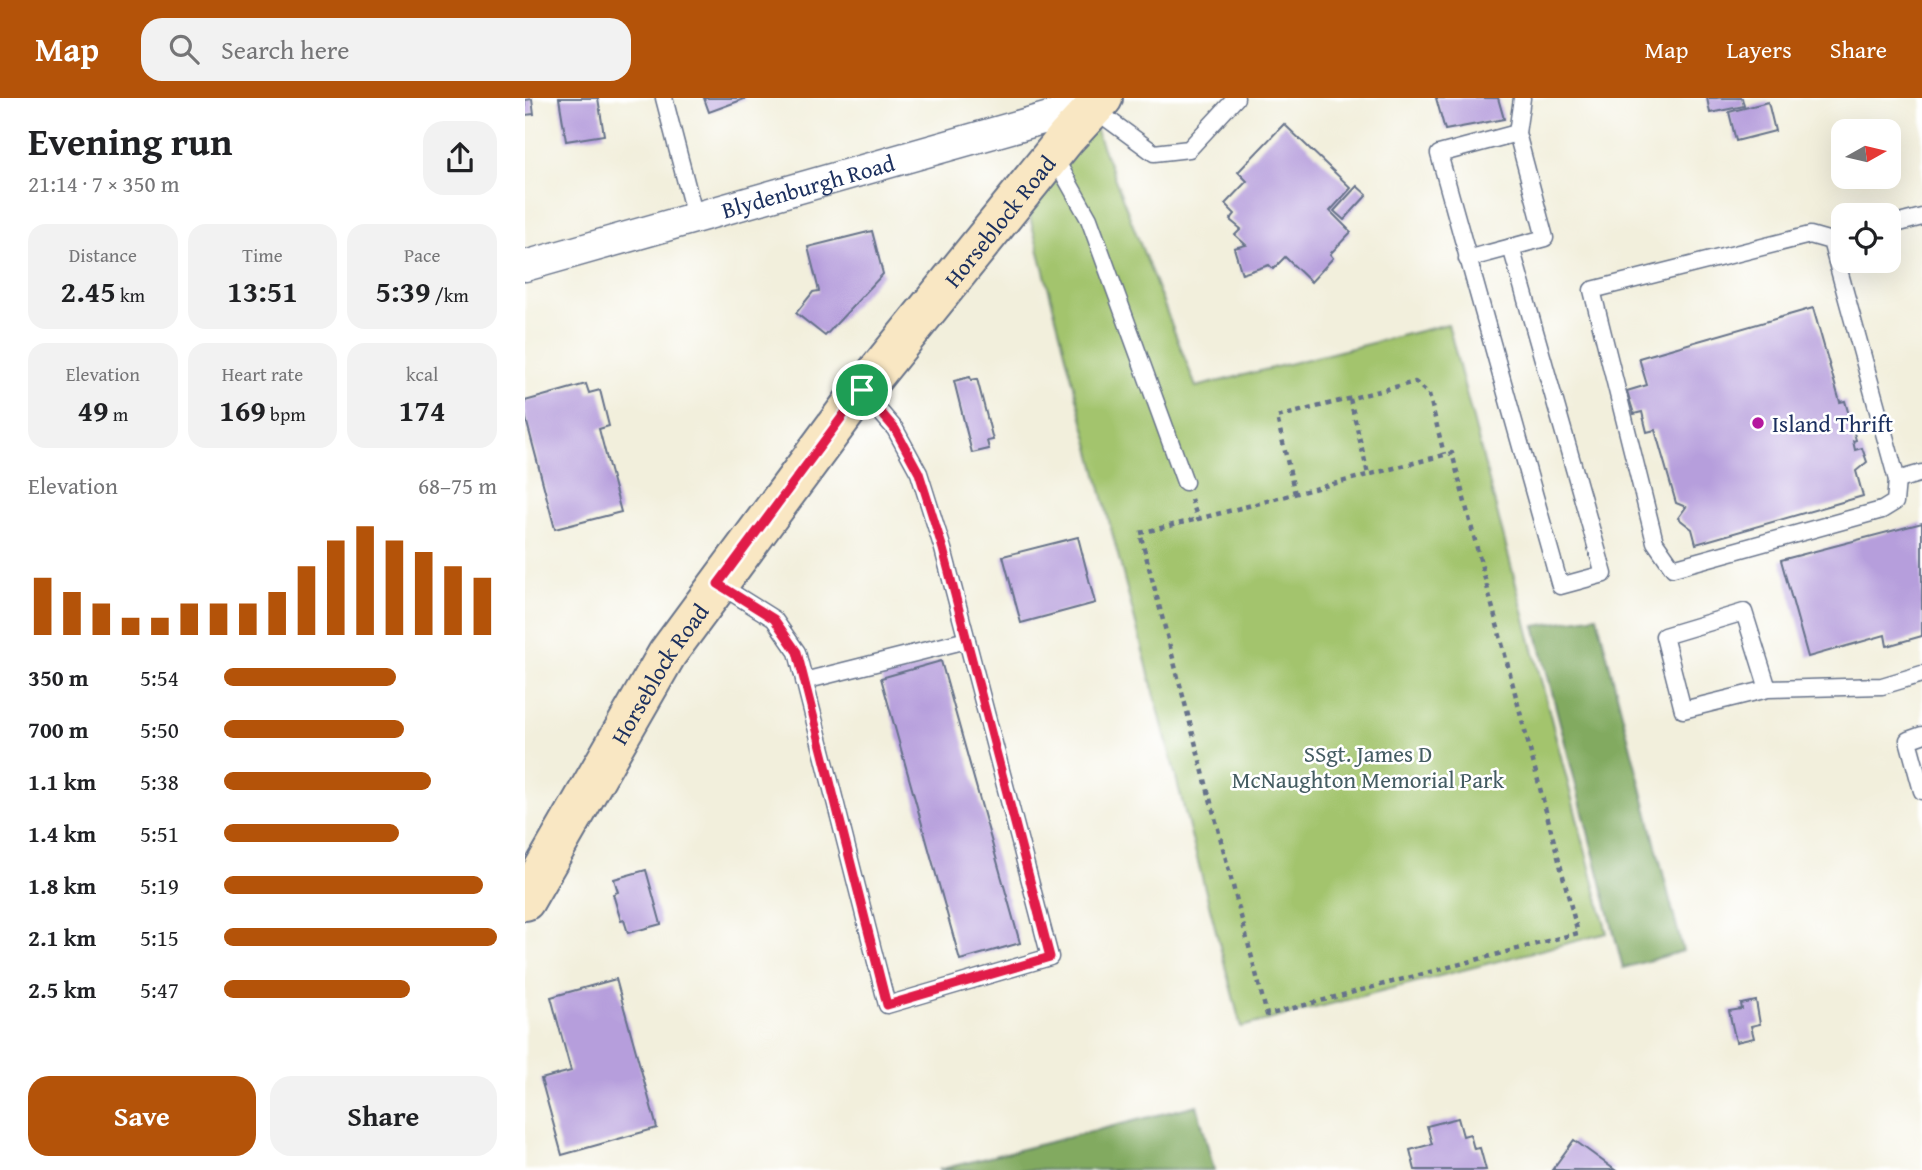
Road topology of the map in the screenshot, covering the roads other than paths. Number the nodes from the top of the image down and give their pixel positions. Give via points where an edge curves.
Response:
1 (664, 98) edge
2 (1236, 98) edge
3 (1522, 98) edge
4 (1098, 103) edge
5 (1517, 132) junction
6 (1053, 155) junction
7 (695, 217) junction
8 (1922, 217) edge
9 (1901, 223) edge
10 (1831, 239) edge
11 (1511, 247) junction
12 (1467, 259) junction
13 (525, 266) edge
14 (1845, 273) edge
15 (862, 390) junction
16 (1922, 473) edge
17 (1897, 480) junction
18 (1185, 482) road end
19 (718, 584) junction
20 (967, 640) junction
21 (1922, 674) edge
22 (804, 681) junction
23 (1768, 689) junction
24 (1922, 735) edge
25 (1922, 791) edge
26 (525, 901) edge

1 - 7 lane
2 - 4 lane via 1189,149 1154,153
3 - 5 lane
4 - 6 street, Horseblock Road
4 - 7 street, Blydenburgh Road
5 - 11 lane via 1545,238
5 - 12 lane via 1439,153
6 - 15 street, Horseblock Road
6 - 18 lane via 1089,219
7 - 13 street, Blydenburgh Road
8 - 9 lane
10 - 17 lane via 1810,235 1592,290 1655,542 1673,568 1882,510 1895,502
11 - 12 lane
11 - 12 lane via 1604,573 1560,586
14 - 17 lane
15 - 19 street, Horseblock Road
15 - 20 lane via 895,429 919,473
16 - 17 lane
19 - 22 lane via 780,626 797,652
19 - 26 street, Horseblock Road via 667,654
20 - 22 lane
20 - 22 lane via 1050,957 887,1005
21 - 23 lane via 1882,686
23 - 23 lane via 1683,710 1664,636 1744,612
24 - 25 lane via 1908,740

